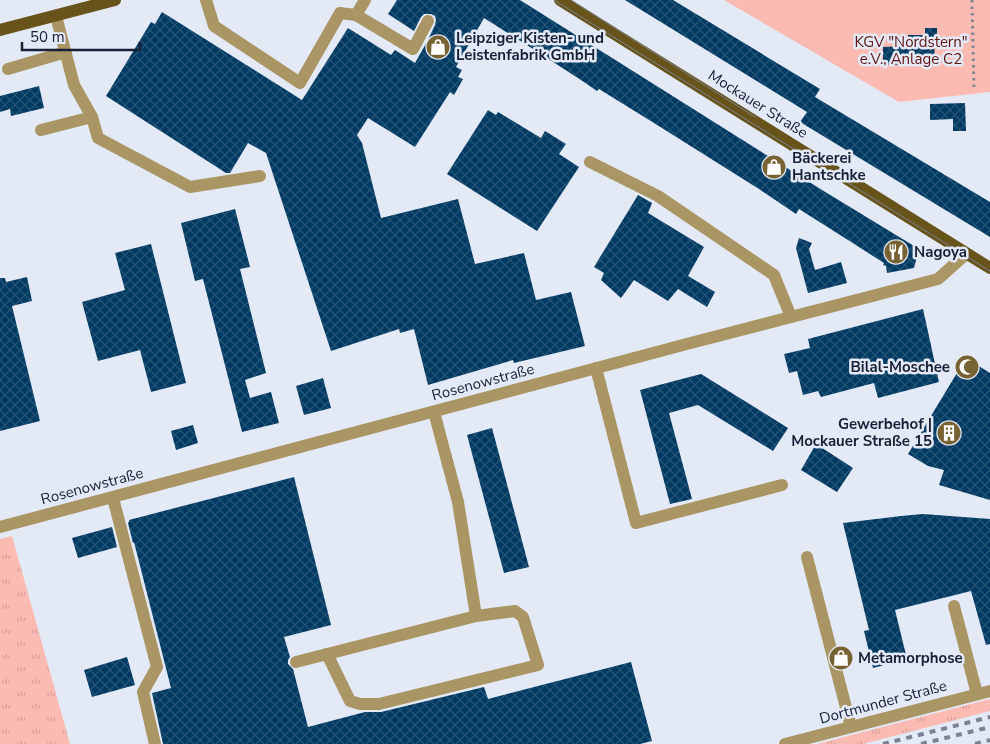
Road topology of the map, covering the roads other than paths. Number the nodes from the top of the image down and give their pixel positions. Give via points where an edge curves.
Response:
1 (116, 0) edge
2 (206, 0) edge
3 (365, 0) edge
4 (560, 0) edge
5 (356, 15) junction
6 (56, 16) junction
7 (428, 21) dead end
8 (0, 30) edge
9 (66, 52) junction
10 (8, 69) dead end
11 (92, 117) junction
12 (41, 130) dead end
13 (590, 162) dead end
14 (260, 176) dead end
15 (966, 254) junction
16 (990, 268) edge
17 (791, 317) junction
18 (596, 368) junction
19 (434, 412) junction
20 (782, 485) dead end
21 (113, 498) junction
22 (0, 527) edge
23 (807, 557) dead end
24 (954, 606) dead end
25 (476, 616) junction
26 (327, 654) junction
27 (296, 662) dead end
28 (990, 691) edge
29 (977, 694) junction
30 (851, 727) junction
31 (155, 744) edge
32 (785, 744) edge

1 - 6 main road
2 - 5 street via 214,26 300,83 340,12
3 - 5 street
4 - 15 main road, Mockauer Straße
5 - 7 street via 413,49
6 - 8 main road
6 - 9 street
9 - 10 street
9 - 11 street via 74,85
11 - 12 street
11 - 14 street via 98,138 190,187
13 - 17 street via 658,196 774,275
15 - 16 main road, Mockauer Straße
15 - 17 street, Rosenowstraße via 938,279
17 - 18 street, Rosenowstraße
18 - 19 street, Rosenowstraße
18 - 20 street via 636,523
19 - 21 street, Rosenowstraße
19 - 25 street via 458,502
21 - 22 street, Rosenowstraße
21 - 31 street via 156,667 143,692
23 - 30 street
24 - 29 street
25 - 26 street
25 - 26 street via 515,611 523,617 538,665 379,704 360,704 350,701
26 - 27 street
28 - 29 street, Dortmunder Straße
29 - 30 street, Dortmunder Straße
30 - 32 street, Dortmunder Straße

